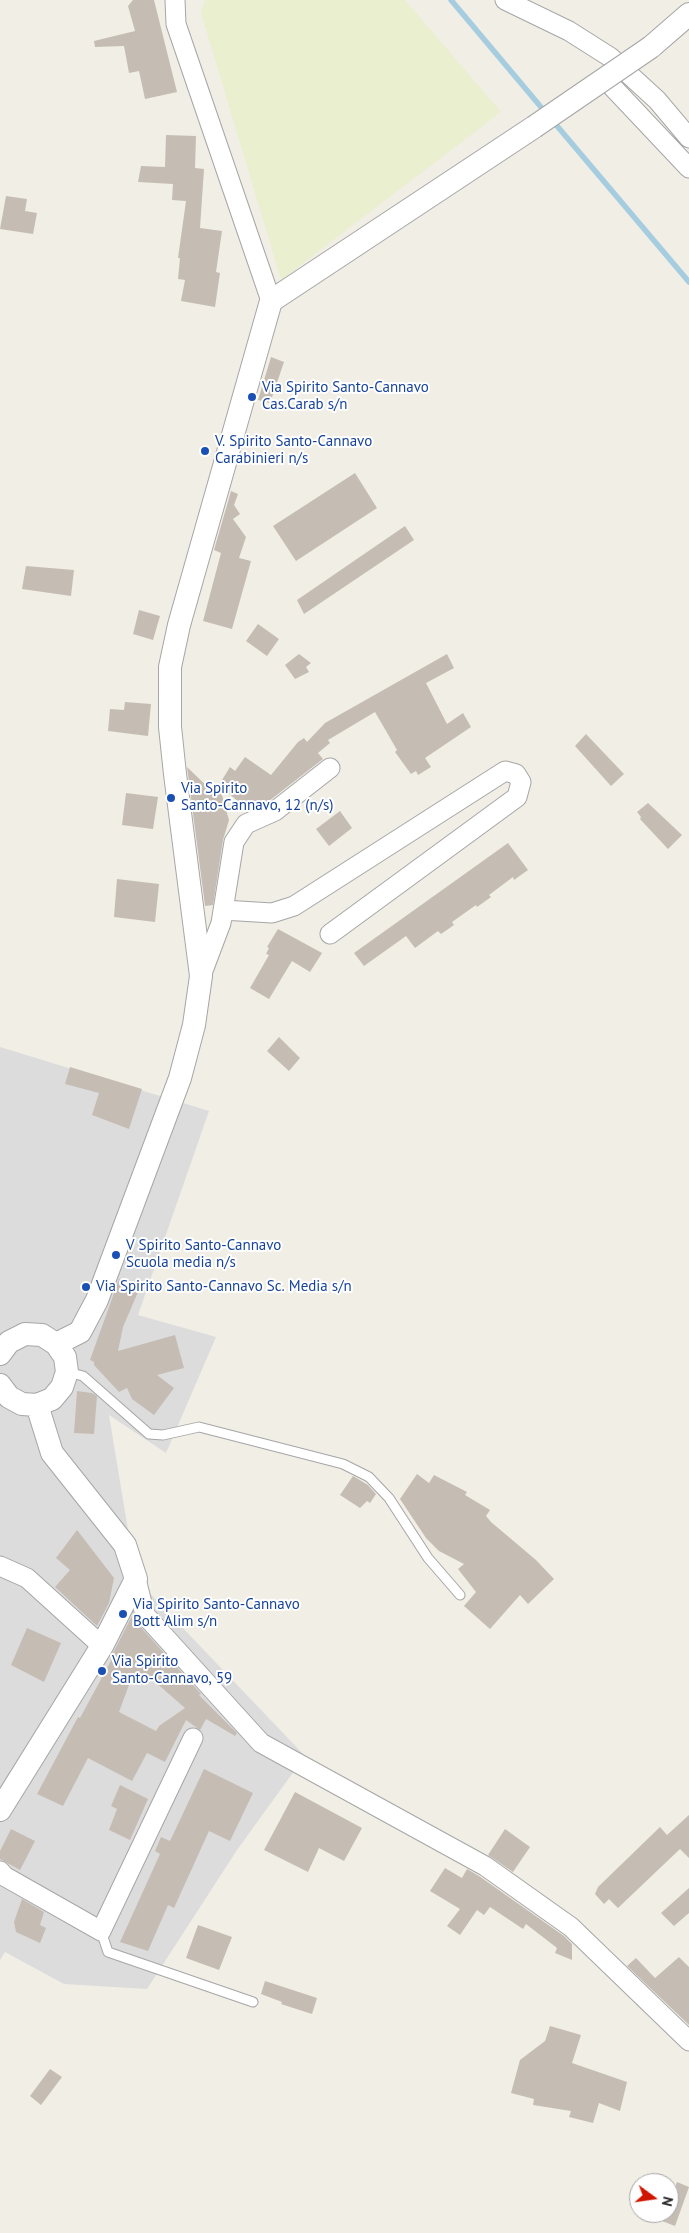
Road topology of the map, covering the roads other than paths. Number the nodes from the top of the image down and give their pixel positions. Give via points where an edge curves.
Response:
1 (175, 0) edge
2 (505, 0) edge
3 (689, 14) edge
4 (605, 79) junction
5 (689, 138) edge
6 (689, 168) edge
7 (271, 301) junction
8 (330, 768) dead end
9 (223, 910) junction
10 (330, 934) dead end
11 (201, 976) junction
12 (56, 1344) junction
13 (0, 1354) edge
14 (67, 1372) junction
15 (0, 1385) edge
16 (37, 1405) junction
17 (0, 1566) edge
18 (136, 1579) junction
19 (460, 1595) dead end
20 (102, 1646) junction
21 (193, 1738) dead end
22 (0, 1810) edge
23 (0, 1871) edge
24 (101, 1931) junction
25 (253, 2002) dead end
26 (689, 2041) edge

1 - 7 street via 176,24
2 - 5 street via 569,30 610,57 657,100
3 - 4 street, bridge via 652,47
4 - 6 street
4 - 7 street, bridge
7 - 11 street via 170,667 170,727
8 - 9 street via 275,810 246,824 234,842
9 - 10 street via 272,913 294,906 505,771 516,774 521,782 516,797
9 - 11 street
11 - 12 street via 194,1025 180,1078 98,1300 80,1332
12 - 13 street via 42,1335 25,1334 9,1342
12 - 14 street via 65,1357
14 - 16 street via 62,1387 52,1399
14 - 19 lane via 83,1376 149,1434 200,1427 343,1464 369,1477 389,1498 428,1558
15 - 16 street via 9,1397 22,1404
16 - 18 street via 52,1454 125,1545
17 - 20 street via 27,1578
18 - 20 street
18 - 26 street via 145,1615 261,1744 485,1866 571,1928
20 - 22 street
21 - 24 street
23 - 24 street
24 - 25 lane via 108,1952

